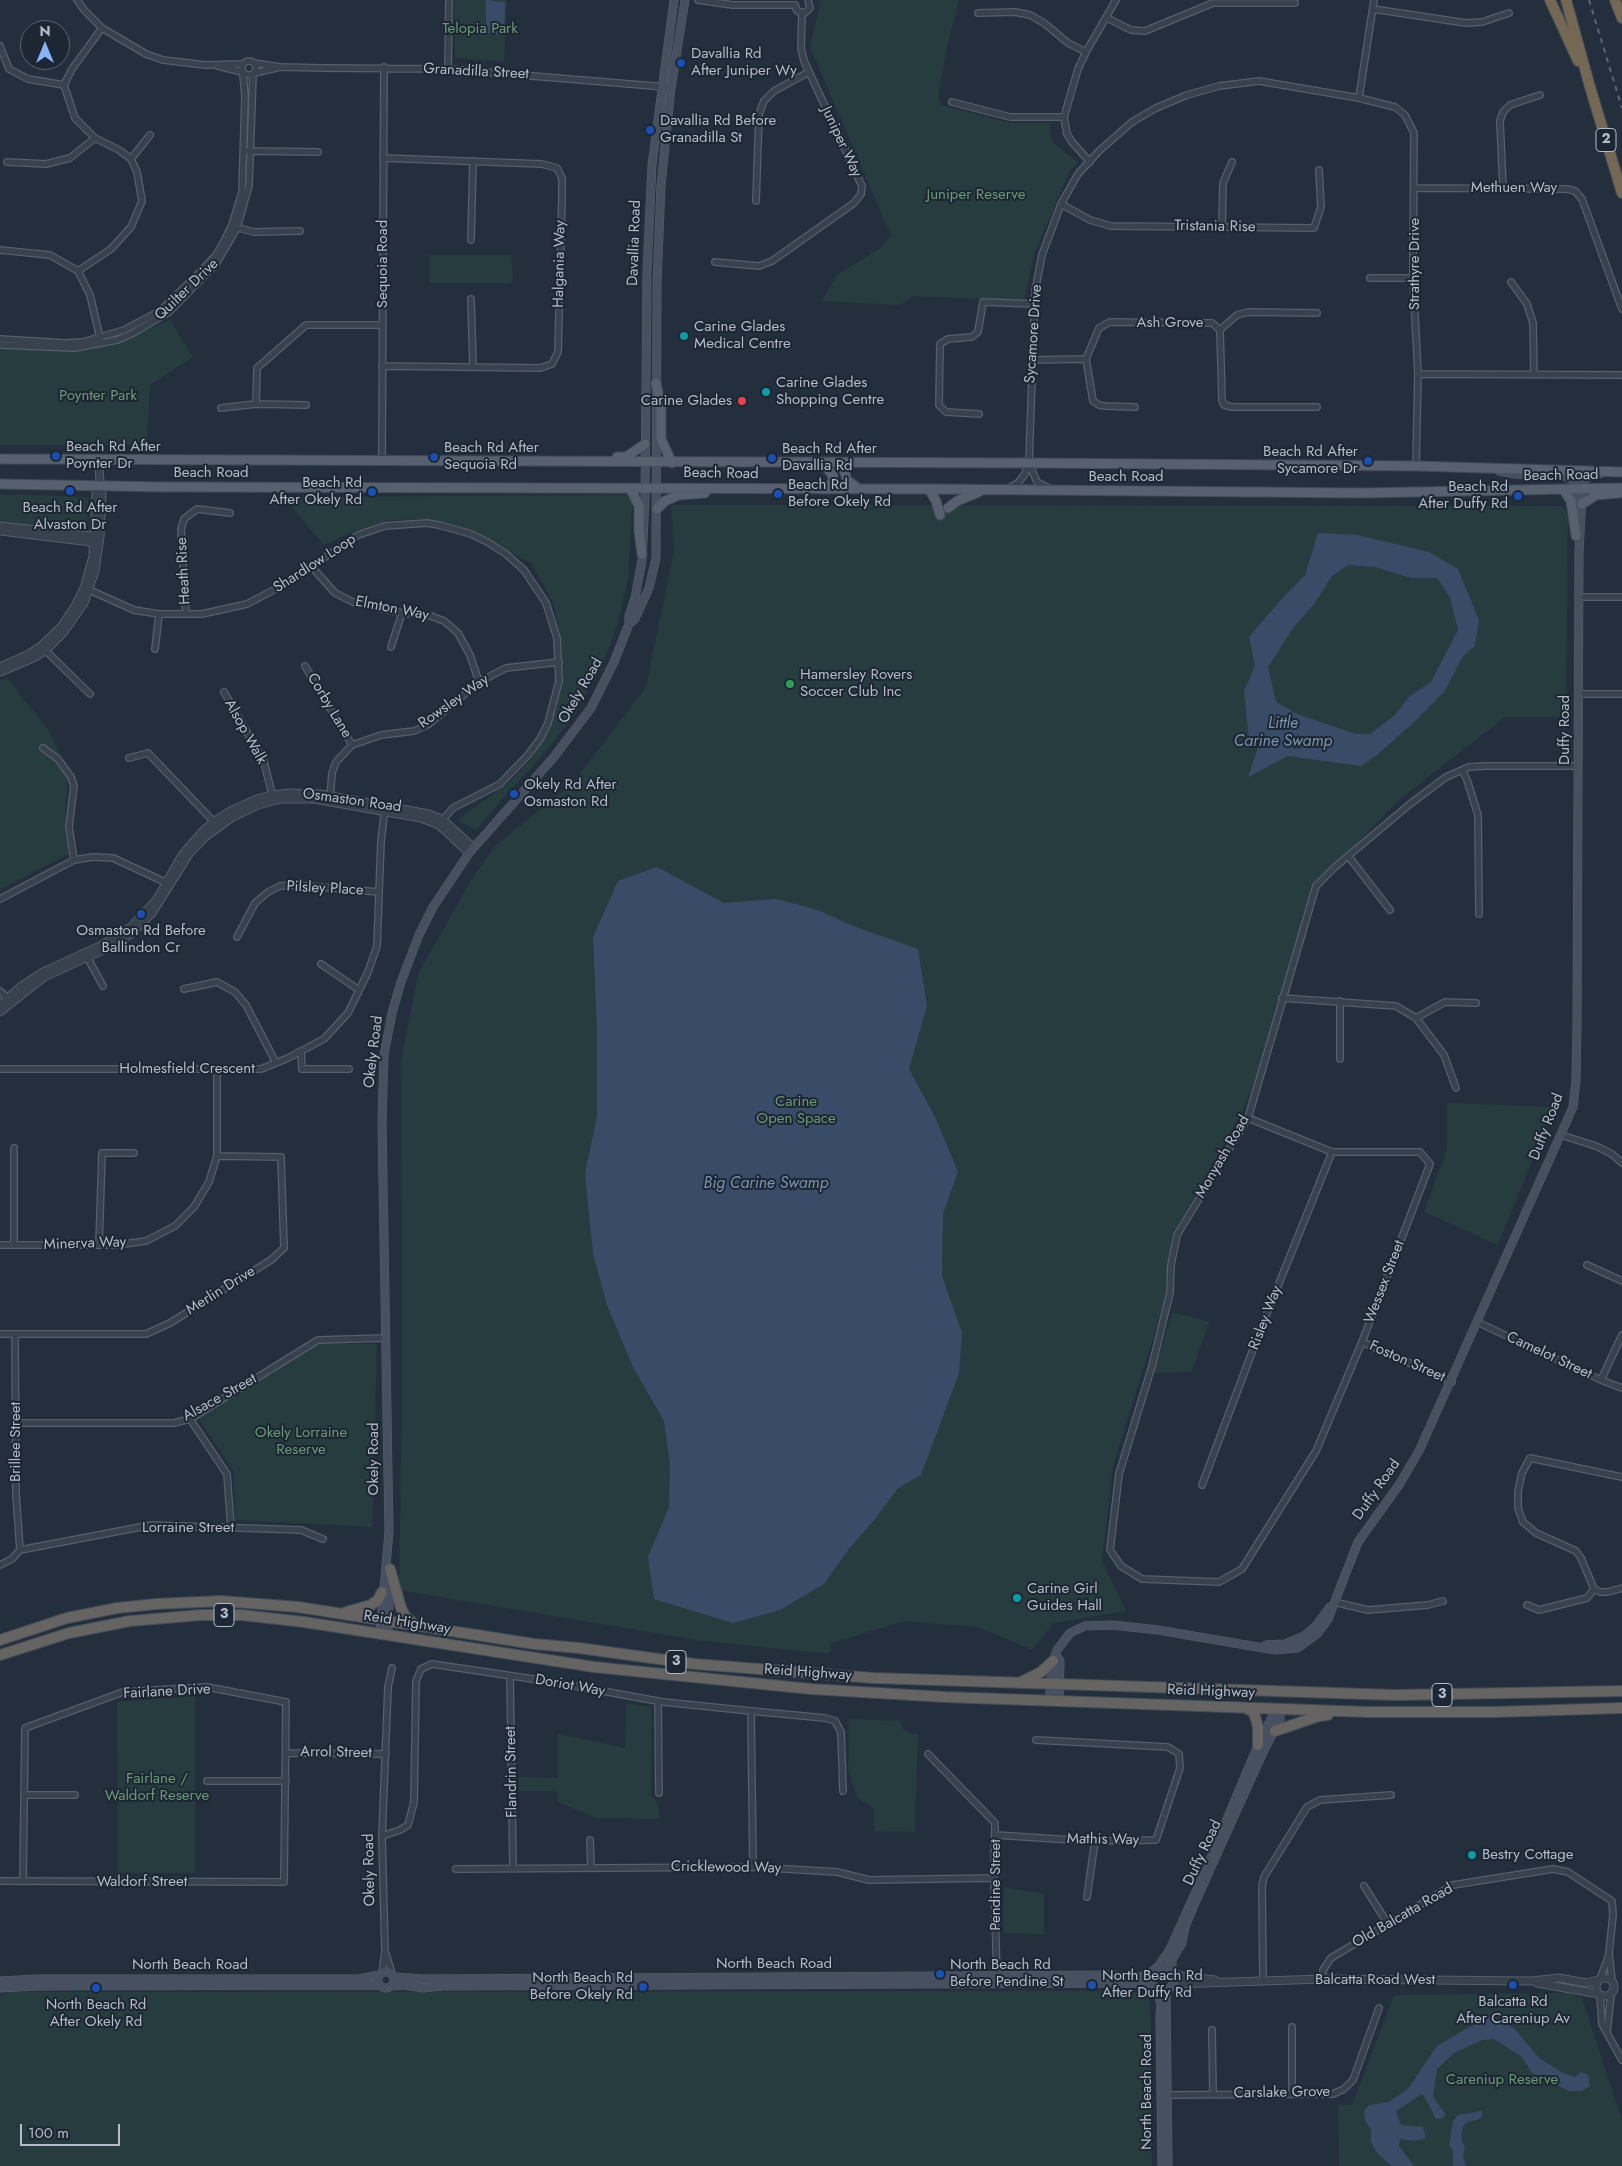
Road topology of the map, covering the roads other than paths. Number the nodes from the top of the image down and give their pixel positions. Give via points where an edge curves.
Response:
1 (77, 0) edge
2 (449, 0) edge
3 (674, 0) edge
4 (685, 0) edge
5 (698, 0) edge
6 (808, 0) edge
7 (1116, 0) edge
8 (1374, 0) edge
9 (1550, 0) edge
10 (1566, 0) edge
11 (1615, 0) edge
12 (796, 3) edge
13 (1294, 3) dead end
14 (1373, 9) junction
15 (802, 13) junction
16 (978, 13) dead end
17 (1509, 13) dead end
18 (1107, 18) junction
19 (1622, 18) edge
20 (102, 28) junction
21 (0, 46) edge
22 (1086, 52) junction
23 (254, 63) junction
24 (243, 64) junction
25 (218, 66) junction
26 (280, 67) junction
27 (384, 67) junction
28 (448, 69) junction
29 (809, 72) junction
30 (243, 73) junction
31 (254, 74) junction
32 (64, 85) junction
33 (661, 87) junction
34 (1590, 87) junction
35 (671, 88) junction
36 (1540, 95) dead end
37 (1359, 98) junction
38 (952, 102) dead end
39 (1064, 117) junction
40 (150, 134) dead end
41 (95, 138) junction
42 (247, 151) junction
43 (318, 152) dead end
44 (383, 158) junction
45 (131, 159) junction
46 (473, 161) junction
47 (7, 162) dead end
48 (1090, 162) junction
49 (1232, 162) dead end
50 (1319, 170) dead end
51 (1415, 188) junction
52 (1503, 188) junction
53 (1622, 193) edge
54 (756, 201) dead end
55 (1061, 204) junction
56 (235, 226) junction
57 (1222, 227) junction
58 (300, 231) dead end
59 (471, 240) dead end
60 (0, 250) edge
61 (715, 262) dead end
62 (78, 271) junction
63 (1370, 278) dead end
64 (1413, 278) junction
65 (1512, 282) dead end
66 (471, 299) dead end
67 (1035, 304) junction
68 (1622, 309) edge
69 (1317, 313) dead end
70 (382, 326) junction
71 (1220, 330) junction
72 (100, 338) junction
73 (0, 339) edge
74 (0, 345) edge
75 (1086, 359) junction
76 (1032, 360) junction
77 (382, 366) junction
78 (473, 367) junction
79 (1418, 374) junction
80 (1534, 375) junction
81 (1622, 375) edge
82 (656, 384) junction
83 (256, 404) junction
84 (306, 405) dead end
85 (1135, 407) dead end
86 (1317, 407) dead end
87 (221, 408) dead end
88 (979, 414) dead end
89 (645, 444) junction
90 (0, 459) edge
91 (382, 460) junction
92 (99, 461) junction
93 (577, 462) junction
94 (645, 463) junction
95 (656, 463) junction
96 (672, 463) junction
97 (806, 463) junction
98 (842, 463) junction
99 (1029, 463) junction
100 (1416, 466) junction
101 (1492, 469) junction
102 (1610, 472) junction
103 (1622, 472) edge
104 (0, 484) edge
105 (100, 486) junction
106 (630, 488) junction
107 (645, 488) junction
108 (656, 488) junction
109 (928, 488) junction
110 (1564, 488) junction
111 (1579, 488) junction
112 (1622, 488) edge
113 (752, 489) junction
114 (824, 489) junction
115 (859, 489) junction
116 (984, 490) junction
117 (1005, 490) junction
118 (1059, 490) junction
119 (1622, 493) edge
120 (1582, 504) junction
121 (657, 508) junction
122 (948, 508) dead end
123 (230, 513) dead end
124 (940, 515) dead end
125 (0, 526) edge
126 (0, 531) edge
127 (1576, 536) junction
128 (97, 540) junction
129 (1578, 552) junction
130 (642, 554) junction
131 (312, 566) junction
132 (86, 589) junction
133 (1578, 597) junction
134 (1622, 597) edge
135 (402, 613) junction
136 (159, 614) junction
137 (186, 614) junction
138 (630, 624) junction
139 (391, 647) dead end
140 (43, 648) junction
141 (155, 649) dead end
142 (559, 662) junction
143 (0, 666) edge
144 (305, 666) dead end
145 (0, 672) edge
146 (479, 682) junction
147 (224, 692) dead end
148 (90, 694) dead end
149 (1579, 694) junction
150 (1622, 694) edge
151 (352, 745) junction
152 (43, 748) dead end
153 (129, 758) dead end
154 (1578, 766) junction
155 (1462, 770) junction
156 (273, 797) junction
157 (330, 798) junction
158 (385, 808) junction
159 (441, 822) junction
160 (216, 824) junction
161 (471, 850) junction
162 (1349, 857) junction
163 (74, 860) junction
164 (168, 884) junction
165 (378, 892) junction
166 (0, 899) edge
167 (1390, 910) dead end
168 (1479, 914) dead end
169 (237, 937) dead end
170 (86, 955) junction
171 (321, 964) dead end
172 (103, 986) dead end
173 (184, 989) dead end
174 (360, 990) junction
175 (0, 991) edge
176 (1282, 998) junction
177 (10, 1000) junction
178 (1340, 1001) junction
179 (1476, 1003) dead end
180 (0, 1006) edge
181 (0, 1012) edge
182 (1416, 1018) junction
183 (301, 1051) junction
184 (1340, 1059) dead end
185 (276, 1063) junction
186 (1, 1068) edge
187 (217, 1069) junction
188 (349, 1069) dead end
189 (1456, 1088) dead end
190 (1248, 1118) junction
191 (1561, 1135) junction
192 (14, 1148) dead end
193 (1332, 1152) junction
194 (134, 1153) dead end
195 (217, 1156) junction
196 (1622, 1163) edge
197 (0, 1245) edge
198 (14, 1245) junction
199 (99, 1245) junction
200 (1587, 1265) dead end
201 (1622, 1281) edge
202 (1477, 1322) junction
203 (0, 1334) edge
204 (15, 1334) junction
205 (1622, 1335) edge
206 (385, 1338) junction
207 (1362, 1342) junction
208 (1601, 1380) junction
209 (1452, 1382) junction
210 (1622, 1388) edge
211 (190, 1419) junction
212 (16, 1424) junction
213 (1622, 1477) edge
214 (1202, 1485) dead end
215 (231, 1528) junction
216 (323, 1539) dead end
217 (20, 1550) junction
218 (388, 1556) junction
219 (0, 1566) edge
220 (390, 1569) junction
221 (1242, 1569) joint
222 (1594, 1588) junction
223 (1622, 1588) edge
224 (382, 1592) junction
225 (1443, 1601) dead end
226 (1334, 1602) junction
227 (1527, 1605) dead end
228 (340, 1613) junction
229 (384, 1620) junction
230 (414, 1624) junction
231 (384, 1634) junction
232 (0, 1640) edge
233 (0, 1655) edge
234 (1055, 1658) junction
235 (392, 1668) dead end
236 (510, 1676) junction
237 (1018, 1684) junction
238 (1055, 1685) junction
239 (1262, 1691) junction
240 (1622, 1692) edge
241 (1306, 1693) junction
242 (658, 1701) junction
243 (1054, 1701) junction
244 (1245, 1708) junction
245 (1622, 1708) edge
246 (1280, 1709) junction
247 (751, 1711) junction
248 (1368, 1712) junction
249 (1275, 1731) junction
250 (1036, 1740) dead end
251 (1258, 1745) junction
252 (286, 1753) junction
253 (386, 1754) junction
254 (928, 1754) dead end
255 (208, 1781) dead end
256 (286, 1781) junction
257 (843, 1791) dead end
258 (659, 1793) dead end
259 (25, 1795) junction
260 (75, 1795) dead end
261 (1391, 1795) dead end
262 (995, 1835) junction
263 (382, 1836) junction
264 (590, 1840) dead end
265 (1094, 1841) junction
266 (753, 1867) junction
267 (513, 1868) junction
268 (590, 1868) junction
269 (456, 1869) dead end
270 (994, 1878) junction
271 (0, 1881) edge
272 (23, 1881) junction
273 (284, 1882) joint
274 (1364, 1886) dead end
275 (1087, 1897) dead end
276 (1388, 1924) junction
277 (385, 1952) junction
278 (1609, 1953) junction
279 (1156, 1969) junction
280 (1172, 1971) junction
281 (381, 1974) junction
282 (393, 1976) junction
283 (997, 1979) junction
284 (1323, 1979) junction
285 (1263, 1980) junction
286 (1599, 1980) junction
287 (1622, 1980) edge
288 (0, 1981) edge
289 (1218, 1981) junction
290 (1532, 1981) junction
291 (1612, 1981) junction
292 (1151, 1983) junction
293 (1174, 1984) junction
294 (379, 1985) junction
295 (393, 1986) junction
296 (1622, 1986) edge
297 (0, 1988) edge
298 (1157, 1989) junction
299 (1166, 1990) junction
300 (1612, 1992) junction
301 (1600, 1995) junction
302 (1379, 2008) dead end
303 (1292, 2028) dead end
304 (1212, 2030) dead end
305 (1607, 2032) junction
306 (1622, 2060) edge
307 (1213, 2094) junction
308 (1292, 2094) junction
309 (1164, 2095) junction
310 (1162, 2166) edge
311 (1168, 2166) edge

1 - 20 street
2 - 28 street
3 - 33 main road, Davallia Road
4 - 35 main road, Davallia Road
5 - 12 street via 733,5
6 - 15 street, Juniper Way via 810,8
7 - 18 street
8 - 14 street
9 - 34 highway
10 - 34 highway, 2
11 - 19 highway
12 - 15 street
13 - 18 street via 1213,3 1138,31
14 - 17 street via 1466,24
14 - 37 street
15 - 29 street, Juniper Way via 801,48
16 - 22 street via 1030,15
18 - 22 street
20 - 25 street via 146,54 163,60
20 - 32 street
21 - 32 street via 10,69 28,80
22 - 39 street via 1072,84
23 - 24 street via 248,61
23 - 26 street, Granadilla Street
23 - 31 street
24 - 25 street
24 - 30 street
25 - 30 street
26 - 27 street, Granadilla Street
26 - 31 street, Granadilla Street
27 - 28 street, Granadilla Street
27 - 44 street, Sequoia Road
28 - 33 street, Granadilla Street
29 - 54 street via 764,100 759,114
29 - 61 street, Juniper Way via 862,186 861,194 854,203 772,261 759,266
30 - 31 street
30 - 42 street, Quilter Drive
31 - 42 street, Quilter Drive
32 - 41 street via 74,118
33 - 35 street, Granadilla Street
33 - 89 main road, Davallia Road via 648,236
34 - 53 highway, 2
35 - 82 main road, Davallia Road via 659,223
36 - 52 street via 1510,105 1503,112 1500,121
37 - 48 street, Sycamore Drive via 1259,81 1219,86 1187,95 1132,122
37 - 51 street, Strathyre Drive via 1395,107 1409,121 1415,140
38 - 39 street via 1010,117
39 - 48 street via 1067,134
40 - 45 street
41 - 45 street
41 - 47 street via 70,158 46,164
42 - 43 street
42 - 56 street, Quilter Drive
44 - 46 street, Halgania Way
44 - 70 street, Sequoia Road
45 - 62 street via 137,172 142,201 132,227 111,249
46 - 59 street
46 - 78 street, Halgania Way via 542,164 556,168 562,178 562,198 558,352 552,364 540,368
48 - 55 street, Sycamore Drive via 1078,174
49 - 57 street via 1224,183
50 - 57 street, Tristania Rise via 1321,206 1314,228
51 - 52 street, Methuen Way
51 - 64 street, Strathyre Drive
52 - 68 street, Methuen Way via 1567,189 1579,194
55 - 57 street, Tristania Rise via 1090,220 1111,226
55 - 67 street, Sycamore Drive via 1042,255
56 - 58 street via 254,232
56 - 72 street, Quilter Drive via 216,255 160,311 136,325
56 - 74 street, Quilter Drive via 216,264 169,312 133,333 75,348
60 - 62 street via 50,255
62 - 72 street via 90,295
63 - 64 street
64 - 79 street, Strathyre Drive
65 - 80 street via 1527,304 1533,323
66 - 78 street
67 - 76 street, Sycamore Drive
67 - 88 street via 983,302 978,332 972,337 948,339 940,344 940,405 946,412
69 - 71 street via 1248,312 1237,315
70 - 77 street, Sequoia Road
70 - 83 street via 306,326 257,368
71 - 75 street, Ash Grove via 1212,323 1110,322 1099,328
71 - 86 street, Ash Grove via 1224,405
72 - 73 street, Quilter Drive via 66,343
75 - 76 street
75 - 85 street via 1093,402 1105,406
76 - 99 street, Sycamore Drive
77 - 78 street, Halgania Way
77 - 91 street, Sequoia Road
79 - 80 street
79 - 100 street, Strathyre Drive
80 - 81 street
82 - 95 main road, Davallia Road
82 - 96 main road via 662,408 661,440
83 - 84 street
83 - 87 street
89 - 93 main road via 626,457 596,456
89 - 94 main road, Davallia Road
90 - 92 main road, Beach Road
91 - 92 main road, Beach Road
91 - 93 main road, Beach Road
92 - 105 street
93 - 94 main road, Beach Road
94 - 95 main road, Beach Road
94 - 107 main road, Davallia Road
95 - 96 main road, Beach Road
95 - 108 main road, Davallia Road
96 - 97 main road, Beach Road
97 - 98 main road, Beach Road
97 - 114 main road via 827,468 832,474 833,482
98 - 99 main road, Beach Road
98 - 115 main road via 847,480
99 - 100 main road, Beach Road
99 - 117 street, Sycamore Drive via 1018,483
99 - 118 street via 1037,482
100 - 101 main road, Beach Road
101 - 102 main road, Beach Road
101 - 111 main road via 1514,474 1565,476 1576,482
102 - 103 main road, Beach Road
102 - 111 main road via 1592,475
104 - 105 main road, Beach Road
105 - 106 main road, Beach Road
105 - 128 street
106 - 107 main road, Beach Road
106 - 130 main road via 640,506
107 - 108 main road, Beach Road
107 - 130 main road, Okely Road
108 - 113 main road, Beach Road
108 - 121 main road, Okely Road
109 - 115 main road, Beach Road
109 - 116 main road, Beach Road
109 - 124 main road
110 - 111 main road, Beach Road
110 - 118 main road, Beach Road via 1468,492
110 - 127 main road via 1571,501
111 - 112 main road, Beach Road
111 - 120 main road, Duffy Road
111 - 127 main road, Duffy Road
113 - 114 main road, Beach Road
113 - 121 main road via 679,495
114 - 115 main road, Beach Road
116 - 117 main road, Beach Road
116 - 122 main road
117 - 118 main road, Beach Road
119 - 120 main road via 1596,495
120 - 129 main road, Duffy Road
121 - 138 main road, Okely Road via 653,576
123 - 137 street, Heath Rise via 198,509 184,519
125 - 128 street
126 - 128 street
127 - 129 main road, Duffy Road
128 - 132 street via 95,571
129 - 133 main road, Duffy Road
130 - 138 main road, Okely Road
131 - 135 street, Elmton Way via 335,593 353,602
131 - 137 street, Shardlow Loop via 246,604 202,614
131 - 142 street, Shardlow Loop via 358,535 385,526 427,523 471,534 506,554 524,570 542,596 553,620
132 - 136 street, Shardlow Loop via 134,610
132 - 140 street via 84,603 74,619
133 - 134 street
133 - 149 main road, Duffy Road
135 - 139 street
135 - 146 street, Elmton Way via 431,616 444,621 458,633
136 - 137 street, Shardlow Loop
136 - 141 street
138 - 161 main road, Okely Road via 606,679 581,722 554,758
140 - 143 street
140 - 145 street via 33,658
140 - 148 street
142 - 146 street, Rowsley Way via 506,668
142 - 159 street, Shardlow Loop via 559,681 540,740 500,784 453,808
144 - 151 street, Corby Lane
146 - 151 street, Rowsley Way via 429,724 414,731
147 - 156 street, Alsop Walk via 264,762
149 - 150 street
149 - 154 main road, Duffy Road
151 - 157 street via 336,762
152 - 163 street via 58,759 74,786 69,827
153 - 160 street via 148,753
154 - 155 street, Monyash Road via 1484,766
154 - 191 main road, Duffy Road via 1576,1089 1573,1107
155 - 162 street, Monyash Road via 1446,777 1417,799
155 - 168 street via 1478,815
156 - 157 street, Osmaston Road
156 - 160 street, Osmaston Road
157 - 158 street, Osmaston Road
158 - 159 street, Osmaston Road
158 - 165 street, Holmesfield Crescent
159 - 161 street, Osmaston Road
160 - 164 street, Osmaston Road
161 - 206 main road, Okely Road via 433,907 419,935 394,1006 384,1055
162 - 167 street
162 - 176 street, Monyash Road via 1316,886
163 - 164 street via 113,858
163 - 166 street
164 - 170 street, Osmaston Road via 152,913 138,928 112,946
165 - 169 street, Pilsley Place via 280,886 255,903
165 - 174 street, Holmesfield Crescent via 376,946
170 - 172 street
170 - 177 street, Osmaston Road
171 - 174 street
173 - 185 street via 217,982 235,992 246,1004
174 - 183 street, Holmesfield Crescent via 348,1013 324,1039
175 - 177 street
176 - 178 street
176 - 190 street, Monyash Road
177 - 180 street, Osmaston Road
177 - 181 street, Osmaston Road
178 - 182 street via 1396,1006
178 - 184 street
179 - 182 street via 1444,1002
182 - 189 street via 1444,1055
183 - 185 street, Holmesfield Crescent
183 - 188 street via 302,1069
185 - 187 street, Holmesfield Crescent via 260,1068
186 - 187 street, Holmesfield Crescent
187 - 195 street, Minerva Way
190 - 193 street, Wessex Street
190 - 221 street, Monyash Road via 1177,1235 1170,1293 1119,1474 1110,1550 1121,1566 1142,1579 1219,1582
191 - 196 street via 1596,1146
191 - 202 main road, Duffy Road
192 - 198 street
193 - 207 street, Wessex Street via 1420,1152 1430,1164
193 - 214 street, Risley Way
194 - 199 street via 102,1153
195 - 199 street, Minerva Way via 204,1191 194,1207 175,1226 146,1240
195 - 204 street, Merlin Drive via 282,1156 284,1248 271,1260 170,1323 146,1334
197 - 198 street, Minerva Way
198 - 199 street, Minerva Way
200 - 201 street
202 - 208 street, Camelot Street
202 - 209 main road, Duffy Road
203 - 204 street, Merlin Drive
204 - 212 street, Brillee Street
205 - 208 street
206 - 211 street, Alsace Street via 318,1340
206 - 218 main road, Okely Road
207 - 209 street, Foston Street
207 - 221 street, Wessex Street via 1316,1451
208 - 210 street, Camelot Street
209 - 226 main road, Duffy Road via 1412,1466 1358,1542
211 - 212 street, Alsace Street via 174,1423
211 - 215 street via 227,1474
212 - 217 street, Brillee Street
213 - 222 street via 1530,1458 1522,1473 1518,1508 1523,1522 1536,1533 1576,1551
215 - 216 street, Lorraine Street via 301,1530
215 - 217 street, Lorraine Street via 151,1525
217 - 219 street, Lorraine Street
218 - 220 main road, Okely Road
218 - 224 main road, Okely Road
220 - 229 main road, Okely Road
220 - 230 highway via 401,1608
222 - 223 street via 1600,1592
222 - 227 street via 1587,1598 1539,1610
224 - 228 highway via 371,1605
224 - 229 main road, Okely Road
225 - 226 street via 1368,1610
226 - 234 main road, Duffy Road via 1328,1619 1317,1634 1308,1642 1287,1650 1100,1624 1070,1633
228 - 229 highway, Reid Highway / 3
228 - 232 highway, Reid Highway / 3 via 251,1602 156,1604 67,1618
229 - 230 highway, Reid Highway / 3
229 - 231 main road, Okely Road
230 - 237 highway, Reid Highway / 3 via 534,1644 694,1664 874,1678
231 - 233 highway, Reid Highway / 3 via 259,1617 179,1616 130,1620 91,1628
231 - 243 highway, Reid Highway / 3 via 557,1662 706,1679 888,1694
234 - 237 highway via 1041,1672
234 - 238 main road, Duffy Road
235 - 253 street, Okely Road via 388,1687
236 - 242 street, Doriot Way
236 - 263 street, Doriot Way via 432,1664 421,1668 416,1681 414,1802 408,1825
236 - 267 street, Flandrin Street
237 - 238 highway, Reid Highway / 3
238 - 239 highway, Reid Highway / 3
238 - 243 main road, Duffy Road
239 - 241 highway, Reid Highway / 3
239 - 246 highway via 1278,1700
240 - 241 highway, Reid Highway / 3 via 1509,1695
241 - 246 highway via 1290,1698
242 - 247 street, Doriot Way
242 - 258 street
243 - 244 highway, Reid Highway / 3
244 - 246 highway, Reid Highway / 3
244 - 251 highway via 1254,1716
245 - 248 highway, Reid Highway / 3
246 - 248 highway, Reid Highway / 3
246 - 249 main road, Duffy Road
246 - 251 main road, Duffy Road via 1272,1717
247 - 257 street, Doriot Way via 835,1721 841,1732
247 - 266 street
248 - 249 highway via 1319,1716
249 - 280 main road, Duffy Road via 1194,1905 1182,1943 1172,1959
250 - 265 street, Mathis Way via 1168,1747 1179,1754 1180,1768 1156,1840
251 - 279 main road, Duffy Road via 1170,1949
252 - 253 street, Arrol Street
252 - 256 street, Fairlane Drive
252 - 259 street, Fairlane Drive via 286,1702 207,1687 123,1692 25,1728
253 - 263 street, Okely Road
254 - 262 street, Pendine Street via 995,1823
255 - 256 street
256 - 273 street, Fairlane Drive
259 - 260 street
259 - 272 street, Fairlane Drive
261 - 285 street via 1320,1800 1307,1807 1264,1877
262 - 265 street, Mathis Way
262 - 270 street, Pendine Street
263 - 277 street, Okely Road
264 - 268 street
265 - 275 street
266 - 268 street, Cricklewood Way
266 - 270 street, Cricklewood Way via 837,1872 869,1880
267 - 268 street, Cricklewood Way
267 - 269 street, Cricklewood Way
270 - 283 street, Pendine Street
271 - 272 street, Waldorf Street
272 - 273 street, Waldorf Street
274 - 276 street
276 - 278 street, Old Balcatta Road via 1453,1885 1553,1869 1568,1872 1612,1901
276 - 284 street, Old Balcatta Road via 1332,1958 1323,1970
277 - 281 street, Okely Road
277 - 282 street, Okely Road
278 - 286 street
278 - 291 street
279 - 280 main road via 1166,1966
279 - 283 main road, North Beach Road via 1133,1978 1115,1975
279 - 292 main road via 1150,1976
280 - 289 street, Balcatta Road West via 1180,1976
280 - 293 main road
281 - 282 main road via 388,1972
281 - 288 main road, North Beach Road via 360,1979 37,1978
281 - 294 main road
282 - 283 main road, North Beach Road via 444,1979
282 - 295 main road
283 - 292 main road, North Beach Road
283 - 295 main road, North Beach Road
284 - 285 street, Balcatta Road West
284 - 290 street, Balcatta Road West
285 - 289 street, Balcatta Road West
286 - 290 street, Balcatta Road West via 1586,1983 1559,1978
286 - 291 street via 1606,1978
286 - 301 street via 1596,1988
287 - 291 street
289 - 293 street, Balcatta Road West
290 - 301 street, Balcatta Road West
291 - 300 street
292 - 298 main road
293 - 299 main road
294 - 295 main road via 386,1989
294 - 297 main road, North Beach Road
296 - 300 street
298 - 299 main road
298 - 309 main road, North Beach Road via 1162,2005
299 - 309 main road, North Beach Road
300 - 301 street
300 - 305 street
301 - 305 street via 1602,2024
302 - 308 street, Carslake Grove via 1353,2080 1344,2090 1333,2094
303 - 308 street
304 - 307 street
305 - 306 street
307 - 308 street, Carslake Grove
307 - 309 street, Carslake Grove
309 - 310 main road, North Beach Road
309 - 311 main road, North Beach Road

